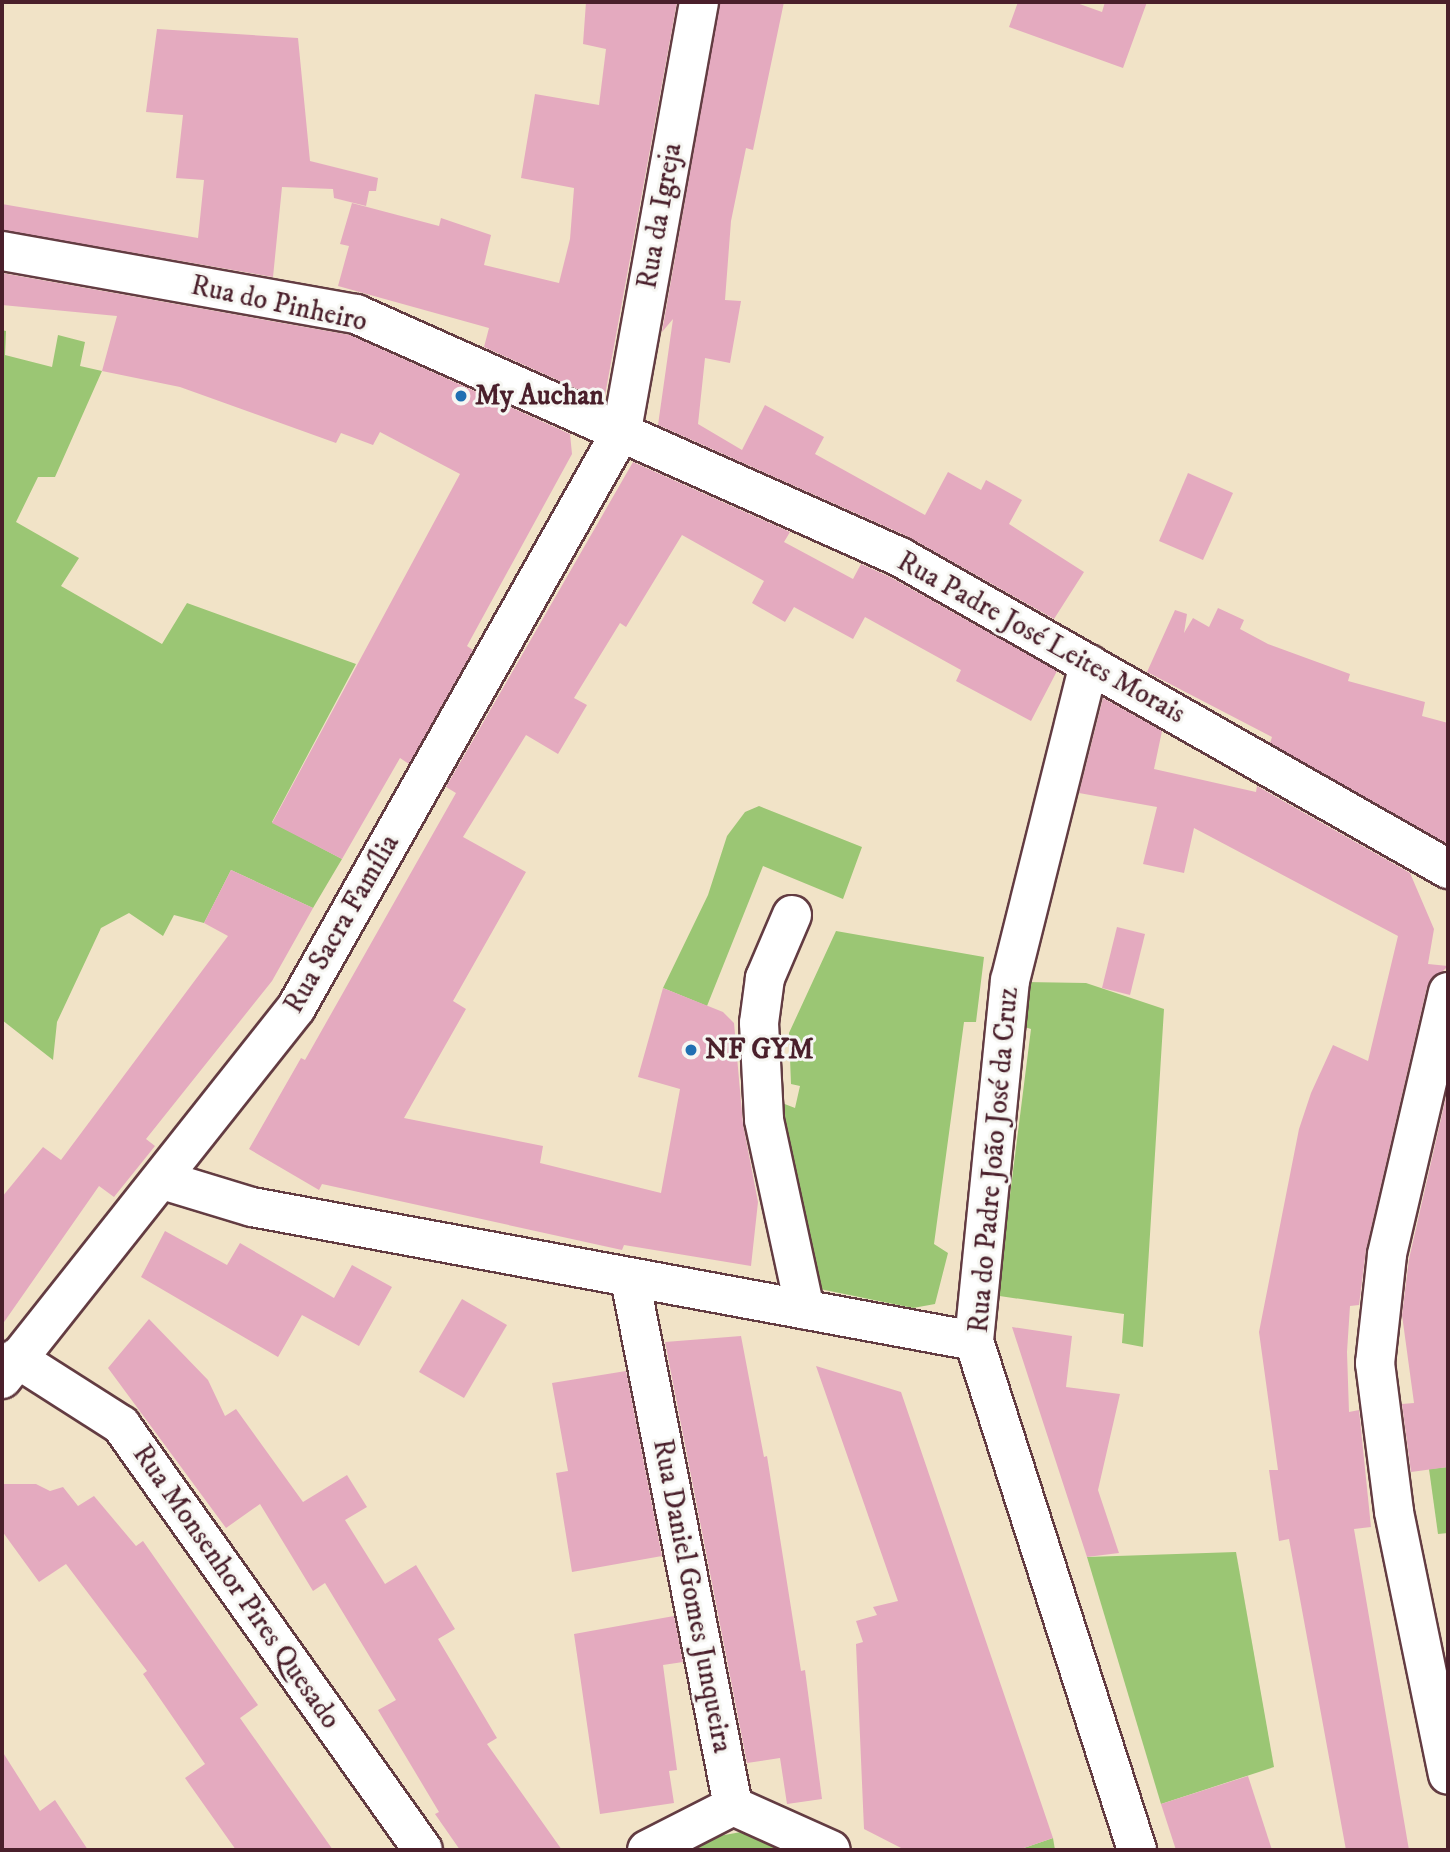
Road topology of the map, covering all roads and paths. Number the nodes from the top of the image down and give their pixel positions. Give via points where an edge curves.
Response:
1 (699, 2) edge
2 (2, 251) edge
3 (622, 430) junction
4 (1089, 664) junction
5 (1448, 869) edge
6 (792, 915) dead end
7 (1448, 992) edge
8 (163, 1180) junction
9 (630, 1279) junction
10 (806, 1310) junction
11 (974, 1341) junction
12 (9, 1368) edge
13 (1448, 1774) edge
14 (733, 1806) junction
15 (423, 1850) edge
16 (647, 1850) edge
17 (831, 1850) edge
18 (1137, 1850) edge

1 - 3 street, Rua da Igreja
2 - 3 street, Rua do Pinheiro via 356,314
3 - 4 street, Rua Padre José Leites Morais via 900,557
3 - 8 street, Rua Sacra Família via 296,1008
4 - 5 street, Rua Padre José Leites Morais
4 - 11 street, Rua do Padre João José da Cruz via 1010,980
6 - 10 street via 765,978 759,1023 764,1120
7 - 13 street via 1387,1255 1376,1363 1399,1539
8 - 9 street via 251,1207
8 - 12 street, Rua Sacra Família
9 - 10 street
9 - 14 street, Rua Daniel Gomes Junqueira
10 - 11 street
11 - 18 street, Rua do Padre João José da Cruz
12 - 15 street, Rua Monsenhor Pires Quesado via 121,1425
14 - 16 street
14 - 17 street

